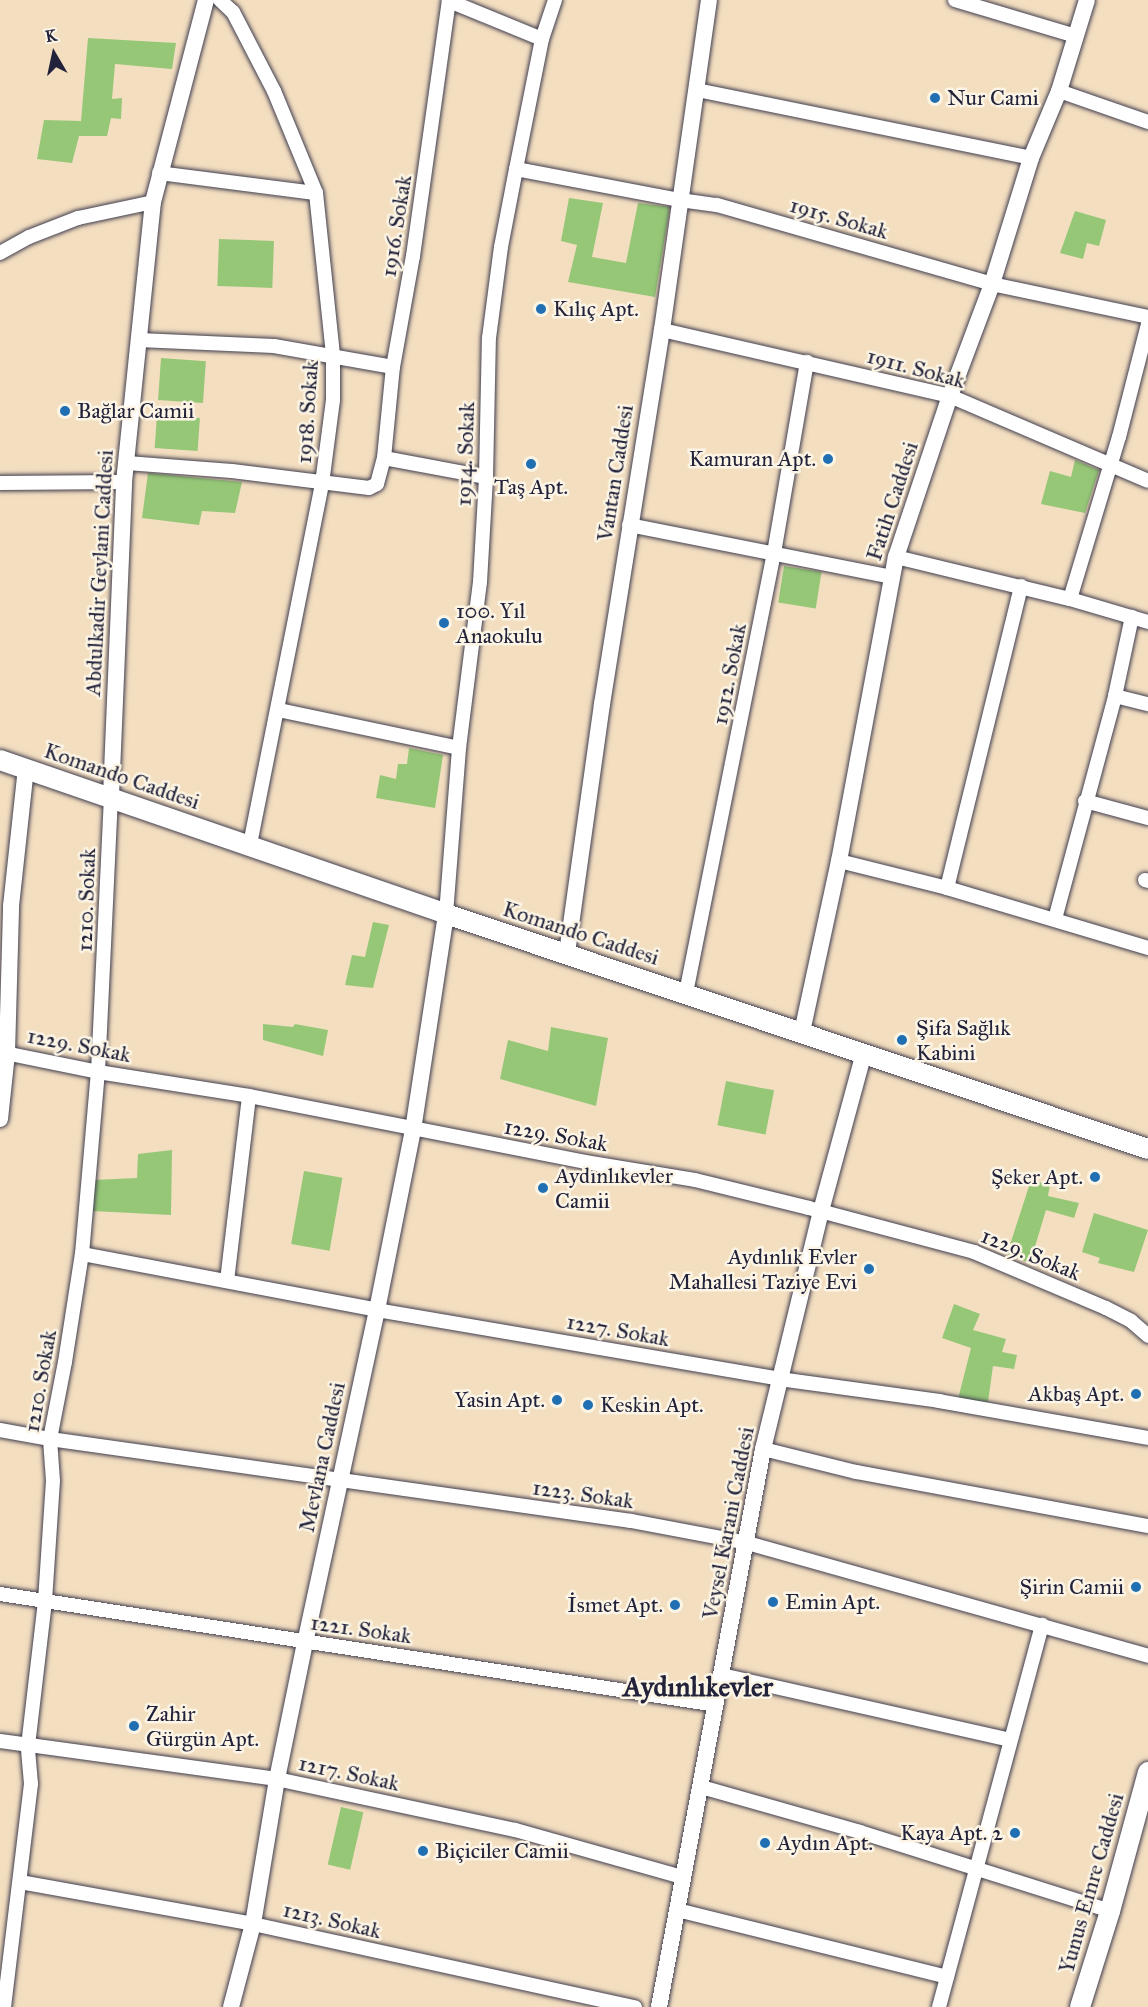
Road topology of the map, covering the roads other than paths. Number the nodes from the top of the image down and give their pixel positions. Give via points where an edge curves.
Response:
1 (206, 0) edge
2 (220, 0) edge
3 (449, 0) edge
4 (555, 0) edge
5 (709, 0) edge
6 (955, 0) edge
7 (1087, 0) edge
8 (1076, 36) junction
9 (542, 39) junction
10 (698, 90) junction
11 (1059, 91) junction
12 (1148, 122) edge
13 (1031, 158) junction
14 (516, 169) junction
15 (159, 172) junction
16 (316, 193) junction
17 (680, 201) junction
18 (153, 202) junction
19 (0, 253) edge
20 (992, 284) junction
21 (1148, 317) edge
22 (1148, 324) edge
23 (662, 330) junction
24 (139, 340) junction
25 (333, 354) junction
26 (807, 363) junction
27 (393, 367) junction
28 (1141, 379) edge
29 (950, 396) junction
30 (384, 458) junction
31 (1110, 462) junction
32 (127, 463) junction
33 (486, 477) junction
34 (1148, 481) edge
35 (124, 482) junction
36 (0, 483) edge
37 (322, 484) junction
38 (629, 525) junction
39 (774, 553) junction
40 (896, 557) junction
41 (891, 577) junction
42 (1021, 586) junction
43 (1070, 599) junction
44 (1132, 617) junction
45 (1148, 622) edge
46 (1115, 696) junction
47 (1148, 704) edge
48 (279, 710) junction
49 (459, 748) junction
50 (0, 760) edge
51 (26, 768) junction
52 (111, 796) junction
53 (1085, 801) junction
54 (1148, 819) edge
55 (250, 845) junction
56 (839, 861) junction
57 (947, 888) junction
58 (6, 906) edge
59 (446, 914) junction
60 (1054, 919) junction
61 (1148, 948) edge
62 (567, 953) junction
63 (686, 993) junction
64 (802, 1032) junction
65 (3, 1052) edge
66 (864, 1053) junction
67 (98, 1071) junction
68 (249, 1096) junction
69 (0, 1119) edge
70 (413, 1130) junction
71 (1148, 1149) edge
72 (821, 1211) junction
73 (82, 1254) junction
74 (227, 1281) junction
75 (377, 1310) junction
76 (1148, 1336) edge
77 (779, 1379) junction
78 (0, 1430) edge
79 (1148, 1438) edge
80 (50, 1439) junction
81 (763, 1449) junction
82 (340, 1481) junction
83 (1148, 1526) edge
84 (747, 1543) junction
85 (0, 1594) edge
86 (45, 1602) junction
87 (1042, 1625) junction
88 (305, 1643) junction
89 (1148, 1656) edge
90 (722, 1675) junction
91 (716, 1705) junction
92 (1010, 1740) junction
93 (0, 1741) edge
94 (28, 1746) junction
95 (1148, 1772) edge
96 (277, 1779) junction
97 (701, 1787) junction
98 (975, 1870) junction
99 (682, 1877) junction
100 (20, 1882) junction
101 (677, 1910) junction
102 (1110, 1911) junction
103 (253, 1924) junction
104 (947, 1977) junction
105 (4, 2007) edge
106 (231, 2007) edge
107 (634, 2007) edge
108 (659, 2007) edge
109 (939, 2007) edge
110 (1080, 2007) edge

1 - 15 street, Abdulkadir Geylani Caddesi
2 - 16 street, 1918. Sokak via 232,12 274,91
3 - 9 street
3 - 27 street, 1916. Sokak via 413,256
4 - 9 street, 1914. Sokak
5 - 10 street, Vantan Caddesi
6 - 8 street
7 - 8 street, Fatih Caddesi
8 - 11 street, Fatih Caddesi
9 - 14 street, 1914. Sokak
10 - 13 street
10 - 17 street, Vantan Caddesi
11 - 12 street
11 - 13 street, Fatih Caddesi
13 - 20 street, Fatih Caddesi
14 - 17 street, 1915. Sokak
14 - 33 street, 1914. Sokak via 489,338
15 - 16 street
15 - 18 street, Abdulkadir Geylani Caddesi
16 - 25 street, 1918. Sokak
17 - 20 street, 1915. Sokak via 717,205
17 - 23 street, Vantan Caddesi
18 - 19 street via 78,218
18 - 24 street, Abdulkadir Geylani Caddesi
20 - 21 street, 1915. Sokak
20 - 29 street, Fatih Caddesi
22 - 28 street
23 - 26 street, 1911. Sokak
23 - 38 street, Vantan Caddesi
24 - 25 street via 274,346
24 - 32 street, Abdulkadir Geylani Caddesi
25 - 27 street
25 - 37 street, 1918. Sokak via 333,400
26 - 29 street, 1911. Sokak
26 - 39 street, 1912. Sokak
27 - 30 street, 1916. Sokak
28 - 31 street
29 - 31 street, 1911. Sokak
29 - 40 street, Fatih Caddesi
30 - 33 street
30 - 37 street, 1916. Sokak via 377,484 369,488
31 - 34 street, 1911. Sokak
31 - 43 street
32 - 35 street, Abdulkadir Geylani Caddesi
32 - 37 street, 1916. Sokak via 232,471
33 - 49 street, 1914. Sokak via 480,582
35 - 36 street
35 - 52 street, Abdulkadir Geylani Caddesi
37 - 48 street, 1918. Sokak
38 - 39 street
38 - 62 street, Vantan Caddesi
39 - 41 street
39 - 63 street, 1912. Sokak
40 - 41 street, Fatih Caddesi
40 - 42 street
41 - 56 street, Fatih Caddesi
42 - 43 street
42 - 57 street
43 - 44 street
44 - 45 street
44 - 46 street
46 - 47 street
46 - 53 street
48 - 49 street
48 - 55 street, 1918. Sokak
49 - 59 street, 1914. Sokak
50 - 51 main road, Komando Caddesi
51 - 52 main road, Komando Caddesi
51 - 58 street
52 - 55 main road, Komando Caddesi
52 - 67 street, 1210. Sokak
53 - 54 street
53 - 60 street
55 - 59 main road, Komando Caddesi
56 - 57 street
56 - 64 street, Fatih Caddesi
57 - 60 street
58 - 65 street
59 - 62 main road, Komando Caddesi
59 - 70 street, Mevlana Caddesi
60 - 61 street
62 - 63 main road, Komando Caddesi
63 - 64 main road, Komando Caddesi
64 - 66 main road, Komando Caddesi
65 - 67 street, 1229. Sokak
65 - 69 street
66 - 71 main road, Komando Caddesi
66 - 72 street, Veysel Karani Caddesi
67 - 68 street, 1229. Sokak
67 - 73 street, 1210. Sokak
68 - 70 street, 1229. Sokak
68 - 74 street
70 - 72 street, 1229. Sokak via 695,1180
70 - 75 street, Mevlana Caddesi
72 - 76 street, 1229. Sokak via 974,1252 1106,1308 1131,1321
72 - 77 street, Veysel Karani Caddesi
73 - 74 street, 1227. Sokak
73 - 80 street, 1210. Sokak
74 - 75 street, 1227. Sokak
75 - 77 street, 1227. Sokak
75 - 82 street, Mevlana Caddesi
77 - 79 street, 1227. Sokak via 939,1401
77 - 81 street, Veysel Karani Caddesi
78 - 80 street, 1223. Sokak
80 - 82 street, 1223. Sokak
80 - 86 street, 1210. Sokak via 53,1481
81 - 83 street via 856,1472
81 - 84 street, Veysel Karani Caddesi
82 - 84 street, 1223. Sokak via 631,1521
82 - 88 street, Mevlana Caddesi
84 - 87 street, 1223. Sokak
84 - 90 street, Veysel Karani Caddesi
85 - 86 street, 1221. Sokak
86 - 88 street, 1221. Sokak
86 - 94 street, 1210. Sokak
87 - 89 street, 1223. Sokak
87 - 92 street
88 - 91 street, 1221. Sokak
88 - 96 street, Mevlana Caddesi
90 - 91 street, Veysel Karani Caddesi
90 - 92 street
91 - 97 street, Veysel Karani Caddesi
92 - 98 street
93 - 94 street, 1217. Sokak
94 - 96 street, 1217. Sokak
94 - 100 street, 1210. Sokak via 31,1784
95 - 102 main road, Yunus Emre Caddesi
96 - 99 street, 1217. Sokak via 515,1830
96 - 103 street, Mevlana Caddesi
97 - 98 street via 860,1832
97 - 99 street, Veysel Karani Caddesi
98 - 102 street
98 - 104 street
99 - 101 street, Veysel Karani Caddesi
100 - 103 street, 1213. Sokak
100 - 105 street, 1210. Sokak
101 - 104 street
101 - 108 street, Veysel Karani Caddesi
102 - 110 main road, Yunus Emre Caddesi
103 - 106 street, Mevlana Caddesi
103 - 107 street, 1213. Sokak
104 - 109 street

